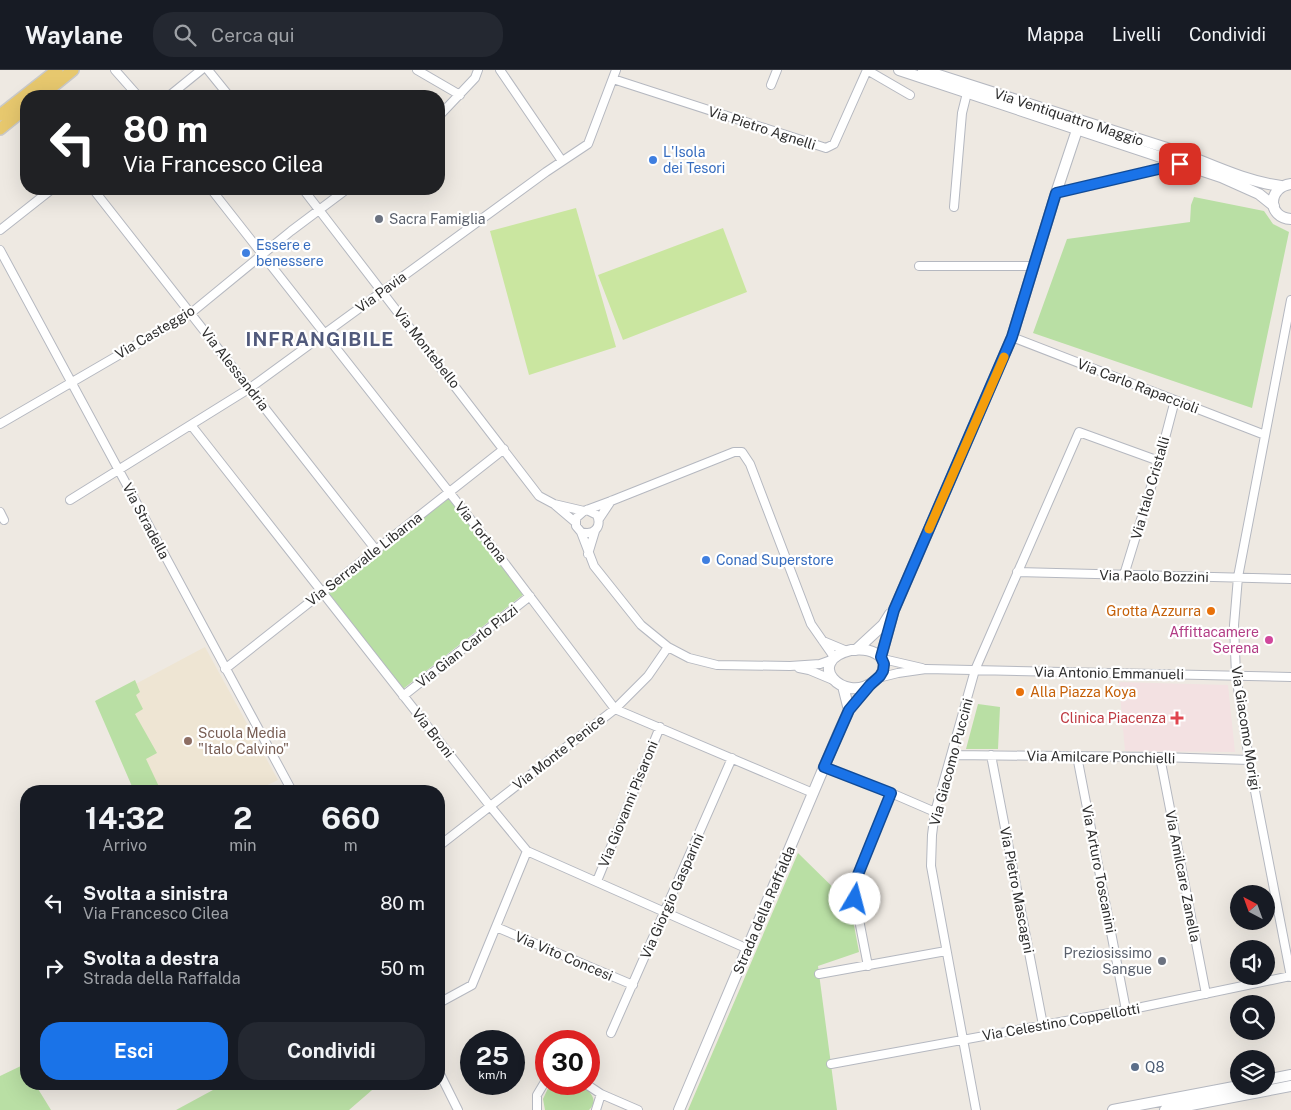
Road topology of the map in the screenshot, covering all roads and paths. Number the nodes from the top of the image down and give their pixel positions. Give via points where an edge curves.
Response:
1 (56, 70) edge
2 (73, 70) edge
3 (115, 70) edge
4 (201, 70) edge
5 (208, 70) edge
6 (416, 70) edge
7 (478, 70) edge
8 (500, 70) edge
9 (616, 70) edge
10 (777, 70) edge
11 (867, 70) edge
12 (899, 70) edge
13 (923, 70) edge
14 (613, 79) junction
15 (771, 85) dead end
16 (968, 89) junction
17 (31, 90) edge
18 (48, 90) edge
19 (133, 90) edge
20 (177, 90) edge
21 (224, 90) edge
22 (460, 95) junction
23 (910, 95) dead end
24 (20, 99) edge
25 (445, 110) edge
26 (20, 113) edge
27 (0, 115) edge
28 (0, 129) edge
29 (1077, 130) junction
30 (1175, 151) junction
31 (562, 161) junction
32 (1180, 164) junction
33 (1286, 185) edge
34 (1056, 193) junction
35 (44, 195) edge
36 (98, 195) edge
37 (216, 195) edge
38 (308, 195) edge
39 (339, 195) edge
40 (1274, 206) junction
41 (954, 207) dead end
42 (320, 210) junction
43 (1291, 219) edge
44 (0, 230) edge
45 (0, 250) edge
46 (262, 255) junction
47 (919, 266) dead end
48 (1034, 266) junction
49 (382, 291) junction
50 (1291, 300) edge
51 (191, 313) junction
52 (324, 334) junction
53 (1012, 337) junction
54 (1287, 348) edge
55 (71, 382) junction
56 (250, 388) junction
57 (1175, 400) junction
58 (0, 424) edge
59 (191, 425) junction
60 (1265, 435) junction
61 (504, 449) junction
62 (1159, 461) junction
63 (118, 470) junction
64 (449, 493) junction
65 (70, 500) dead end
66 (611, 501) junction
67 (554, 504) junction
68 (586, 510) junction
69 (599, 518) junction
70 (575, 522) junction
71 (595, 531) junction
72 (581, 532) junction
73 (376, 550) junction
74 (588, 554) junction
75 (1017, 572) junction
76 (1124, 575) junction
77 (1238, 578) junction
78 (1291, 580) edge
79 (322, 592) junction
80 (530, 596) junction
81 (894, 610) junction
82 (823, 641) junction
83 (668, 647) junction
84 (852, 650) junction
85 (882, 658) junction
86 (833, 659) junction
87 (790, 666) junction
88 (225, 669) junction
89 (926, 669) junction
90 (975, 670) junction
91 (1236, 675) junction
92 (1291, 677) edge
93 (833, 680) junction
94 (874, 682) junction
95 (843, 686) junction
96 (403, 696) junction
97 (615, 709) junction
98 (849, 710) junction
99 (660, 728) junction
100 (952, 755) junction
101 (992, 755) junction
102 (1077, 756) junction
103 (1160, 757) junction
104 (732, 758) junction
105 (1249, 760) junction
106 (824, 767) junction
107 (289, 785) edge
108 (813, 793) junction
109 (891, 793) junction
110 (490, 806) junction
111 (935, 812) junction
112 (445, 841) edge
113 (527, 851) junction
114 (597, 882) junction
115 (665, 911) junction
116 (496, 927) junction
117 (748, 949) junction
118 (946, 951) junction
119 (868, 966) junction
120 (819, 974) dead end
121 (1291, 976) edge
122 (633, 984) junction
123 (1206, 994) junction
124 (445, 1000) edge
125 (1126, 1010) junction
126 (1043, 1025) junction
127 (611, 1033) dead end
128 (963, 1039) junction
129 (831, 1064) dead end
130 (1291, 1075) edge
131 (1275, 1078) edge
132 (445, 1084) edge
133 (1291, 1086) edge
134 (1230, 1089) edge
135 (601, 1094) joint
136 (537, 1095) edge
137 (1164, 1107) edge
138 (458, 1110) edge
139 (537, 1110) edge
140 (596, 1110) edge
141 (638, 1110) edge
142 (680, 1110) edge
143 (976, 1110) edge
144 (1113, 1110) edge

1 - 17 main road
2 - 18 main road
3 - 19 street
4 - 20 street
5 - 21 street
6 - 22 street
7 - 22 street
8 - 31 street
9 - 14 street, Via Pavia
10 - 15 street
11 - 14 street, Via Pietro Agnelli via 834,144 826,148
11 - 23 street
12 - 16 street, Via Ventiquattro Maggio
13 - 16 street, Via Ventiquattro Maggio
14 - 31 street, Via Pavia via 588,144
16 - 29 street, Via Ventiquattro Maggio
16 - 30 street, Via Ventiquattro Maggio
16 - 41 street via 962,113
22 - 25 street
24 - 27 main road
26 - 28 main road
29 - 30 street via 1086,127 1162,151
29 - 32 street, Via Ventiquattro Maggio
29 - 34 street, Strada della Raffalda
30 - 33 street, Via Ventiquattro Maggio via 1263,184
31 - 49 street, Via Pavia
32 - 34 street
32 - 40 street, Via Ventiquattro Maggio via 1232,181 1259,194
33 - 40 street, Via Ventiquattro Maggio via 1274,196
34 - 48 street, Strada della Raffalda
35 - 44 street
36 - 51 street, Via Alessandria
37 - 46 street, Via Tortona
38 - 42 street, Via Montebello
39 - 42 street, Via Casteggio
40 - 43 street, Via Ventiquattro Maggio via 1282,217
42 - 46 street, Via Casteggio
42 - 49 street, Via Montebello
45 - 55 street, Via Stradella
46 - 51 street, Via Casteggio
46 - 52 street, Via Tortona
47 - 48 street
48 - 53 street, Strada della Raffalda
49 - 52 street, Via Pavia
49 - 61 street, Via Montebello
50 - 54 street, Via Giacomo Morigi
51 - 55 street, Via Casteggio
51 - 56 street, Via Alessandria
52 - 56 street, Via Pavia
52 - 64 street, Via Tortona
53 - 57 street, Via Carlo Rapaccioli
53 - 81 street, Strada della Raffalda
54 - 60 street, Via Giacomo Morigi
55 - 58 street, Via Casteggio
55 - 63 street, Via Stradella
56 - 59 street, Via Pavia
56 - 73 street, Via Alessandria
57 - 60 street, Via Carlo Rapaccioli
57 - 62 street, Via Italo Cristalli
59 - 63 street, Via Pavia
59 - 79 street, Via Broni
60 - 77 street, Via Giacomo Morigi
61 - 64 street, Via Serravalle Libarna
61 - 67 street, Via Montebello via 539,496
62 - 75 street, Via Giacomo Puccini via 1079,432
62 - 76 street, Via Italo Cristalli
63 - 65 street, Via Pavia
63 - 88 street, Via Stradella
64 - 73 street, Via Serravalle Libarna
64 - 80 street, Via Tortona
66 - 68 street
66 - 69 street
66 - 82 street via 734,452 742,452 750,464 811,624
67 - 68 street, Via Montebello
67 - 70 street, Via Montebello
68 - 69 street
68 - 70 street via 578,515
69 - 71 street
70 - 72 street
71 - 72 street via 589,534
71 - 74 street
72 - 74 street
73 - 79 street, Via Serravalle Libarna
74 - 83 street via 641,624
75 - 76 street, Via Paolo Bozzini
75 - 90 street, Via Giacomo Puccini
76 - 77 street, Via Paolo Bozzini
77 - 78 street, Via Paolo Bozzini
77 - 91 street, Via Giacomo Morigi via 1234,624
79 - 88 street, Via Serravalle Libarna
79 - 96 street, Via Broni
80 - 96 street, Via Gian Carlo Pizzi
80 - 97 street, Via Tortona
81 - 84 street, Strada della Raffalda via 883,625
81 - 85 street, Strada della Raffalda
82 - 84 street
82 - 86 street
83 - 87 street via 690,658 716,665
83 - 97 street, Via Monte Penice via 648,676
84 - 85 street via 868,650
84 - 86 street, Strada della Raffalda
85 - 89 street, Via Antonio Emmanueli
85 - 94 street, Strada della Raffalda via 883,671
86 - 87 street via 820,664
86 - 93 street via 828,666
87 - 93 street
88 - 107 street, Via Stradella
89 - 90 street, Via Antonio Emmanueli
89 - 94 street, Via Antonio Emmanueli via 898,673
90 - 91 street, Via Antonio Emmanueli
90 - 100 street, Via Giacomo Puccini
91 - 92 street, Via Antonio Emmanueli
91 - 105 street, Via Giacomo Morigi
93 - 95 street
94 - 95 street via 854,688
94 - 98 street, Strada della Raffalda
95 - 98 street
96 - 110 street, Via Broni
97 - 99 street
97 - 110 street, Via Monte Penice
98 - 106 street, Strada della Raffalda
99 - 104 street
99 - 114 street, Via Giovanni Pisaroni
100 - 101 street, Via Amilcare Ponchielli
100 - 111 street, Via Giacomo Puccini
101 - 102 street, Via Amilcare Ponchielli
101 - 126 street, Via Pietro Mascagni
102 - 103 street, Via Amilcare Ponchielli
102 - 125 street, Via Arturo Toscanini
103 - 105 street, Via Amilcare Ponchielli
103 - 123 street, Via Amilcare Zanella
104 - 108 street
104 - 115 street, Via Giorgio Gasparini
105 - 121 street, Via Giacomo Morigi
106 - 108 street, Strada della Raffalda
106 - 109 street
108 - 117 street, Strada della Raffalda
109 - 111 street
109 - 119 street via 855,882 855,899
110 - 112 street, Via Monte Penice
110 - 113 street, Via Broni
111 - 118 street, Via Giacomo Puccini via 931,866
113 - 114 street, Via Broni
113 - 116 street
114 - 115 street, Via Broni
115 - 117 street, Via Broni
115 - 122 street, Via Giorgio Gasparini
116 - 122 street, Via Vito Concesi
116 - 124 street via 472,985
117 - 142 street, Strada della Raffalda
118 - 119 street
118 - 128 street, Via Giacomo Puccini
119 - 120 street
121 - 123 street, Via Celestino Coppellotti
122 - 127 street, Via Giorgio Gasparini
123 - 125 street, Via Celestino Coppellotti
125 - 126 street, Via Celestino Coppellotti
126 - 128 street, Via Celestino Coppellotti
128 - 129 street, Via Celestino Coppellotti
128 - 143 street, Via Giacomo Puccini
130 - 131 street
132 - 138 street
133 - 137 street
134 - 137 street
135 - 140 street
135 - 141 street
136 - 139 street
137 - 144 street

